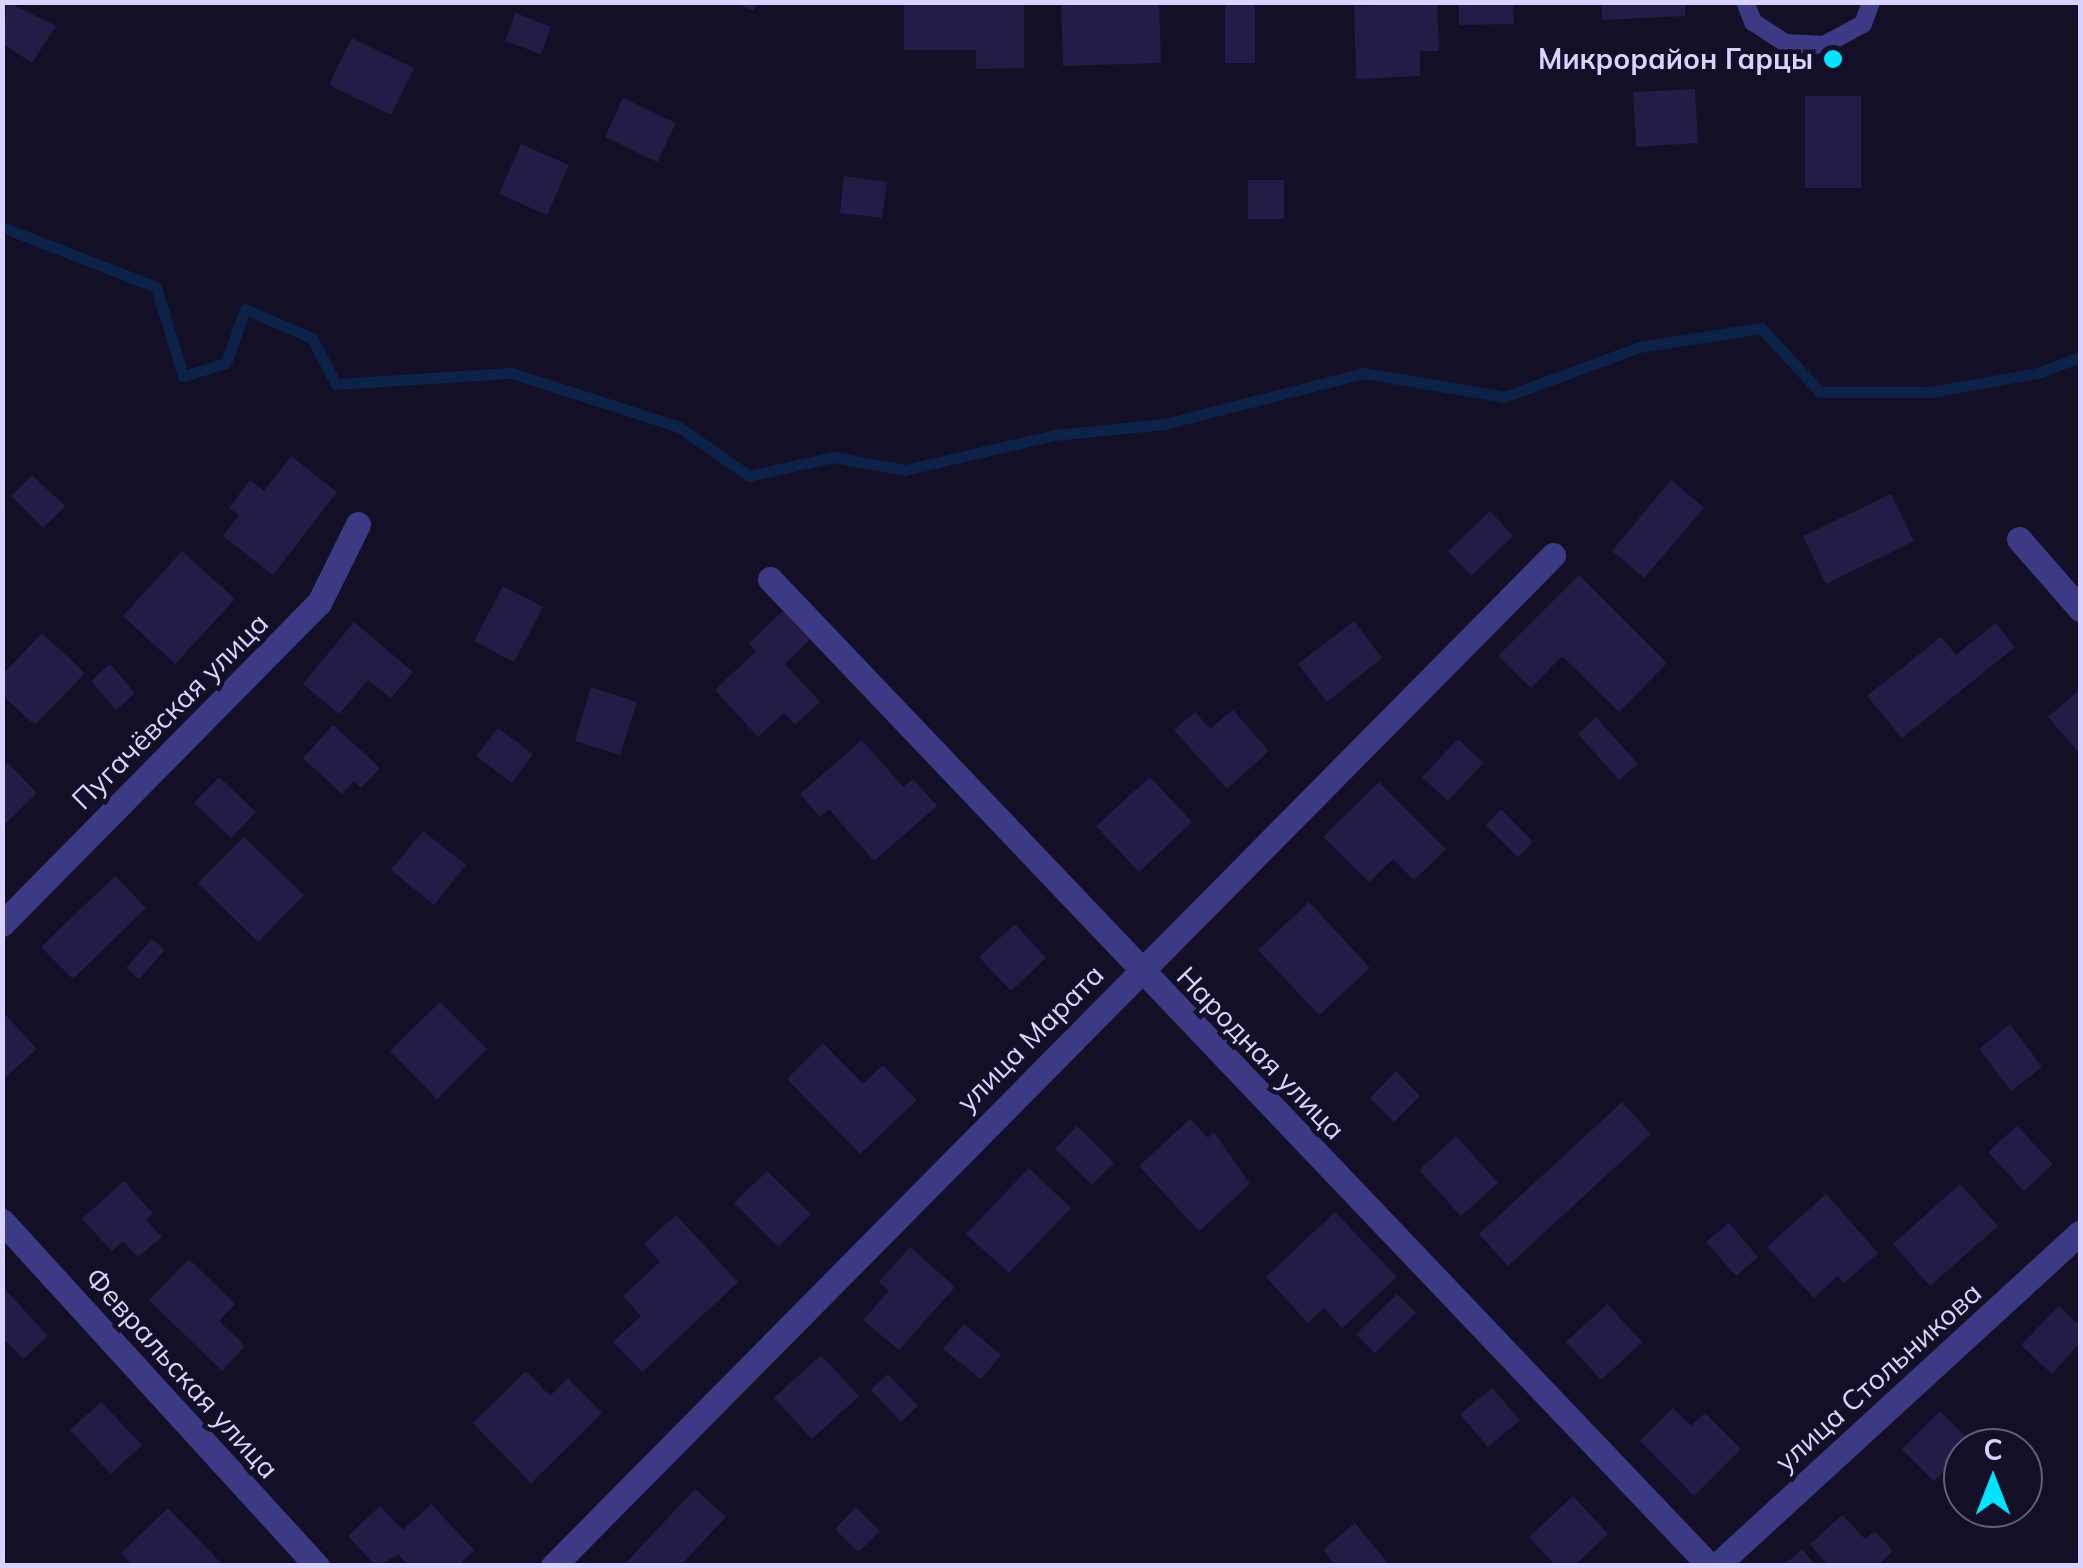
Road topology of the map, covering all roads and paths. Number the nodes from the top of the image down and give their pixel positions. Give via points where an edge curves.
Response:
1 (1745, 2) edge
2 (1871, 2) edge
3 (358, 524) dead end
4 (2019, 539) dead end
5 (1553, 554) dead end
6 (770, 580) dead end
7 (2080, 608) edge
8 (2, 924) edge
9 (1140, 969) junction
10 (2, 1221) edge
11 (2080, 1233) edge
12 (316, 1566) edge
13 (553, 1566) edge
14 (1713, 1566) edge

1 - 2 lane via 1753,22 1785,43 1824,45 1863,24
3 - 8 street, Пугачёвская улица via 319,602
4 - 7 street
5 - 9 street, улица Марата
6 - 9 street, Народная улица
9 - 13 street, улица Марата
9 - 14 street, Народная улица
10 - 12 street, Февральская улица
11 - 14 street, улица Стольникова

